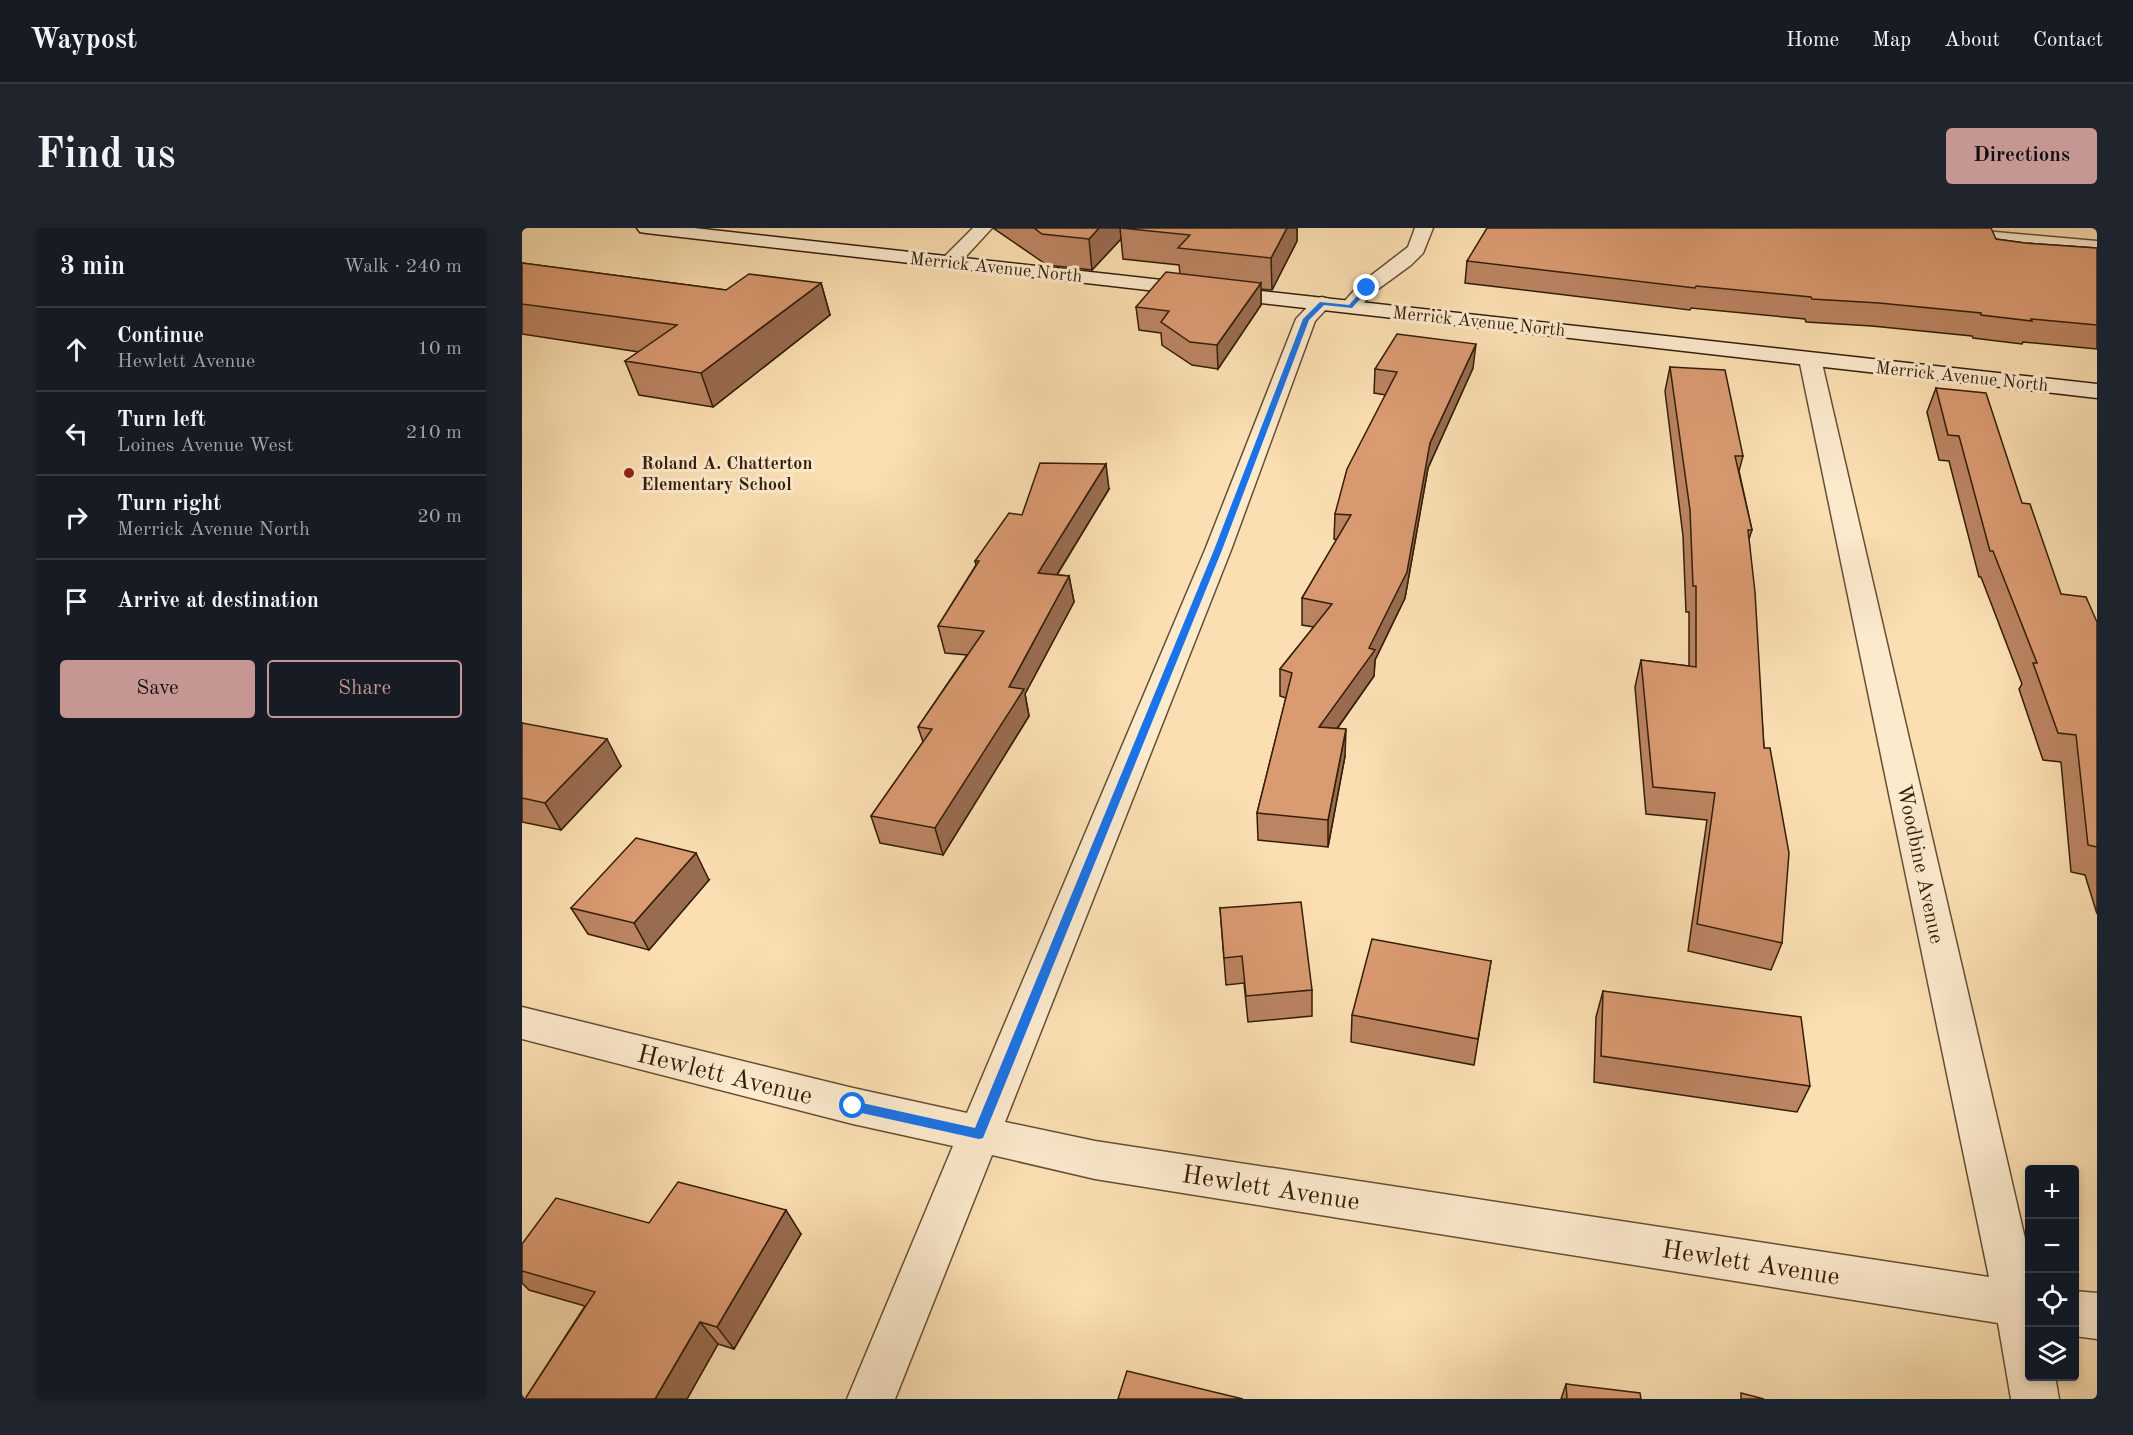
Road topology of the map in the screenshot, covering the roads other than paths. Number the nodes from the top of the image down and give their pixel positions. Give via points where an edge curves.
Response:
1 (645, 228) edge
2 (983, 228) edge
3 (1424, 228) edge
4 (1892, 228) edge
5 (2056, 236) edge
6 (2097, 247) edge
7 (950, 262) junction
8 (1336, 305) junction
9 (1810, 358) junction
10 (2097, 391) edge
11 (522, 1023) edge
12 (979, 1134) junction
13 (2024, 1305) edge
14 (2079, 1314) edge
15 (2097, 1316) edge
16 (2026, 1327) edge
17 (2032, 1381) edge
18 (871, 1399) edge
19 (2035, 1399) edge

1 - 7 street, Merrick Avenue North
2 - 7 street
3 - 8 street via 1416,249 1404,261
4 - 5 street
5 - 6 street
7 - 8 street, Merrick Avenue North
8 - 9 street, Merrick Avenue North
8 - 12 street via 1306,319 1218,550
9 - 10 street, Merrick Avenue North
9 - 13 street, Woodbine Avenue
11 - 12 street, Hewlett Avenue
12 - 13 street, Hewlett Avenue via 1107,1162
12 - 18 street
13 - 16 street, Woodbine Avenue
14 - 15 street
17 - 19 street

